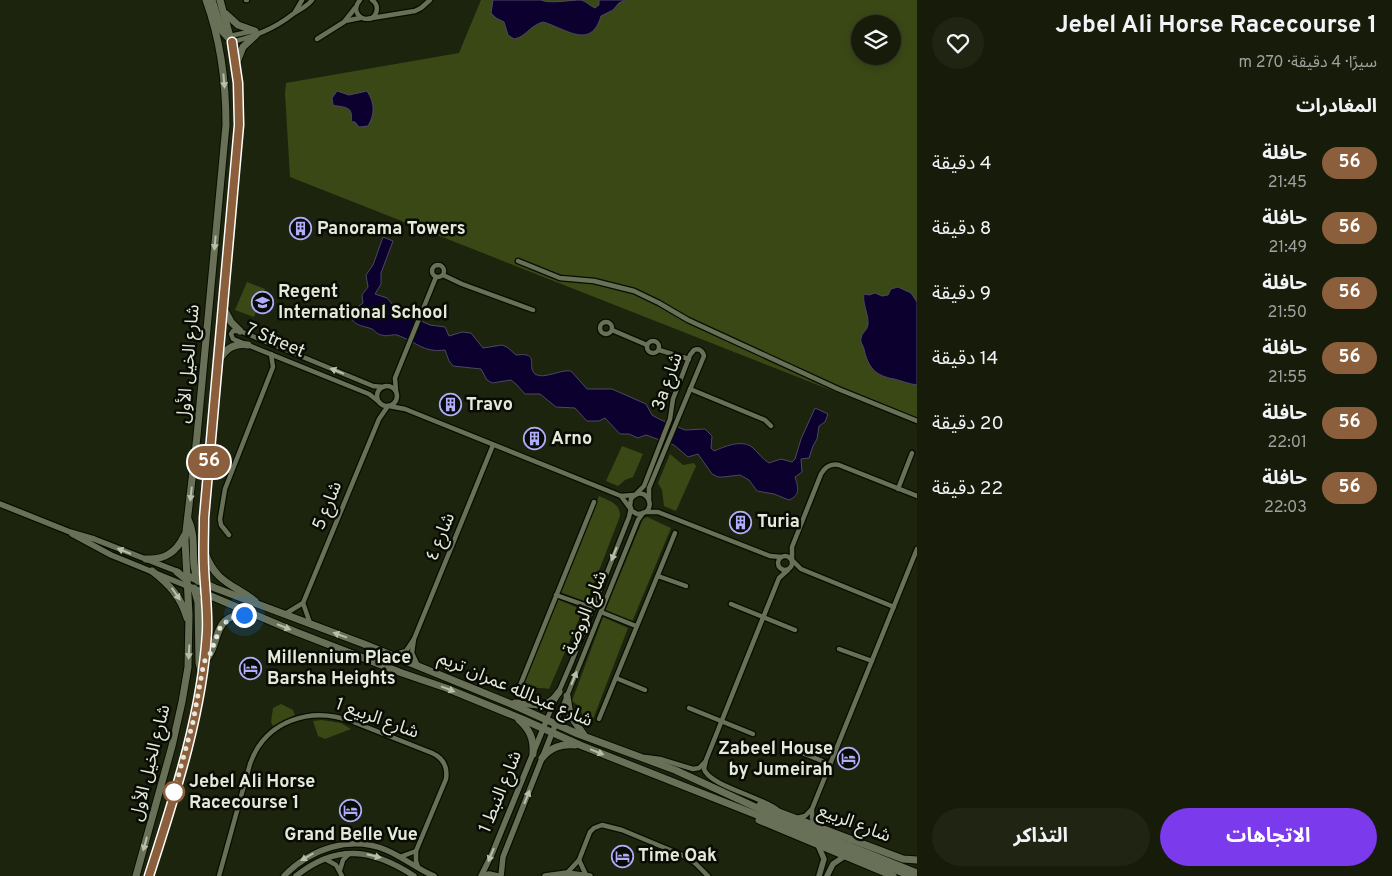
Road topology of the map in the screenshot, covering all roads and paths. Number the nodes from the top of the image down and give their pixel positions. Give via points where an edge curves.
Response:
1 (206, 0) edge
2 (212, 0) edge
3 (220, 0) edge
4 (302, 0) edge
5 (312, 0) edge
6 (360, 0) edge
7 (430, 0) edge
8 (374, 2) edge
9 (222, 8) junction
10 (356, 8) junction
11 (294, 13) junction
12 (390, 15) junction
13 (360, 18) junction
14 (372, 18) junction
15 (344, 22) junction
16 (258, 33) junction
17 (317, 39) dead end
18 (228, 40) junction
19 (220, 52) junction
20 (236, 63) junction
21 (518, 261) dead end
22 (443, 275) junction
23 (436, 277) junction
24 (223, 305) junction
25 (533, 310) dead end
26 (612, 330) dead end
27 (240, 331) junction
28 (647, 344) junction
29 (248, 345) junction
30 (659, 350) junction
31 (271, 354) junction
32 (284, 360) junction
33 (688, 361) junction
34 (218, 364) junction
35 (274, 367) junction
36 (395, 378) junction
37 (383, 387) junction
38 (690, 388) junction
39 (397, 393) junction
40 (673, 399) junction
41 (379, 402) junction
42 (684, 403) junction
43 (388, 406) junction
44 (405, 409) junction
45 (379, 419) junction
46 (917, 421) edge
47 (771, 426) dead end
48 (493, 444) junction
49 (912, 453) dead end
50 (898, 489) junction
51 (635, 494) junction
52 (621, 496) junction
53 (917, 496) edge
54 (649, 501) junction
55 (594, 502) dead end
56 (0, 504) edge
57 (630, 507) junction
58 (658, 512) junction
59 (644, 513) junction
60 (188, 518) junction
61 (70, 532) junction
62 (185, 533) junction
63 (674, 533) dead end
64 (229, 535) dead end
65 (204, 547) junction
66 (792, 547) junction
67 (917, 549) edge
68 (770, 556) junction
69 (782, 556) junction
70 (146, 560) junction
71 (792, 560) junction
72 (194, 562) junction
73 (778, 566) junction
74 (204, 567) junction
75 (789, 569) junction
76 (801, 569) junction
77 (152, 571) junction
78 (177, 572) joint
79 (658, 576) junction
80 (780, 578) junction
81 (198, 580) junction
82 (189, 582) junction
83 (205, 584) junction
84 (686, 586) dead end
85 (206, 593) junction
86 (556, 595) junction
87 (303, 603) junction
88 (731, 604) dead end
89 (261, 606) junction
90 (894, 606) junction
91 (592, 608) junction
92 (601, 612) junction
93 (284, 615) junction
94 (256, 616) junction
95 (764, 618) junction
96 (190, 625) junction
97 (311, 625) junction
98 (636, 626) junction
99 (795, 630) dead end
100 (414, 639) junction
101 (839, 649) dead end
102 (392, 656) junction
103 (872, 661) junction
104 (204, 662) junction
105 (418, 666) junction
106 (202, 674) junction
107 (616, 678) junction
108 (519, 688) dead end
109 (645, 690) dead end
110 (559, 692) junction
111 (567, 696) junction
112 (511, 704) junction
113 (690, 708) dead end
114 (515, 716) junction
115 (547, 719) junction
116 (600, 719) dead end
117 (722, 721) junction
118 (556, 724) junction
119 (543, 729) junction
120 (552, 734) junction
121 (753, 734) dead end
122 (586, 737) junction
123 (580, 745) junction
124 (797, 751) dead end
125 (533, 754) junction
126 (638, 757) junction
127 (542, 758) junction
128 (706, 760) junction
129 (830, 764) junction
130 (734, 807) junction
131 (812, 809) junction
132 (778, 817) junction
133 (796, 818) junction
134 (816, 826) junction
135 (818, 845) junction
136 (416, 851) junction
137 (349, 854) junction
138 (845, 856) junction
139 (400, 857) junction
140 (324, 858) junction
141 (579, 860) junction
142 (917, 860) edge
143 (419, 868) junction
144 (340, 870) junction
145 (822, 870) junction
146 (567, 872) junction
147 (917, 873) edge
148 (588, 875) edge
149 (828, 875) edge
150 (136, 876) edge
151 (149, 876) edge
152 (219, 876) edge
153 (284, 876) edge
154 (296, 876) edge
155 (342, 876) edge
156 (414, 876) edge
157 (434, 876) edge
158 (482, 876) edge
159 (499, 876) edge
160 (545, 876) edge
161 (708, 876) edge
162 (819, 876) edge
163 (893, 876) edge
164 (911, 876) edge

1 - 19 main road, شارع الخيل الأول
2 - 18 main road
3 - 9 main road, شارع الخيل الأول
4 - 11 street
5 - 11 street
6 - 10 street
7 - 12 street via 415,11
8 - 12 street
8 - 14 street via 376,12
9 - 16 main road via 234,23
9 - 18 main road, شارع الخيل الأول
10 - 13 street
10 - 15 street
11 - 16 street via 280,24
12 - 14 street
13 - 14 street
13 - 15 street
15 - 17 street
16 - 18 street
16 - 20 main road via 244,47
18 - 19 main road
18 - 20 main road, شارع الخيل الأول
19 -> 60 main road, شارع الخيل الأول via 226,98 225,139
20 - 24 main road, شارع الخيل الأول via 239,125
21 - 46 street via 560,278 594,281 634,291 688,320 838,389
22 - 23 street
22 - 23 street via 443,266 436,265 432,270
22 - 25 street
23 - 36 street
24 - 27 main road via 229,319
24 - 34 main road, شارع الخيل الأول
26 - 28 street
27 - 29 street, 7 Street via 232,332 232,337
37 -> 27 street, 7 Street via 373,386
28 - 30 street via 655,341
28 - 30 street via 650,353
29 - 31 street, 7 Street
29 - 34 main road via 231,347
30 - 33 street
31 - 32 street, 7 Street
31 - 35 street
32 - 35 street
32 - 41 street, 7 Street via 369,394
33 - 38 street, 3a شارع via 694,350 703,354
33 - 40 street, 3a شارع
34 - 65 main road, شارع الخيل الأول
35 - 64 street via 225,489 220,519
36 - 37 street
36 - 39 street
37 - 39 street via 392,388
37 - 41 street via 377,395
38 - 42 street, 3a شارع
38 - 47 street via 765,420
39 - 43 street via 396,400
39 - 44 street
40 - 42 street via 677,404
40 - 51 street, 3a شارع via 670,419 642,488
41 - 43 street
41 - 45 street, شارع 5
42 - 54 street, 3a شارع via 649,488
43 - 44 street
43 - 45 street, شارع 5
44 - 48 street
45 - 87 street, شارع 5
48 - 52 street
48 - 100 street, شارع ٤
49 - 50 street
50 - 53 street
50 - 66 street via 839,465 827,466
51 - 52 street
51 - 54 street via 644,494
51 - 57 street
52 - 57 street
54 - 58 street
54 - 59 street via 649,508
55 - 86 street
56 - 61 street, شارع عبدالله عمران تريم
57 - 59 street via 635,513
57 -> 91 street, شارع الروضة via 629,517
58 - 59 street
58 - 68 street
59 - 92 street, شارع الروضة via 638,520
60 - 62 main road, شارع الخيل الأول
60 - 72 main road via 193,535
70 -> 61 street, شارع عبدالله عمران تريم
61 - 77 street, شارع عبدالله عمران تريم via 102,551
62 - 70 main road via 170,554
62 - 82 main road, شارع الخيل الأول
63 - 79 street
65 - 74 main road, شارع الخيل الأول
65 - 89 main road via 218,576
66 - 69 street
66 - 71 street
67 - 90 street
68 - 69 street
68 - 73 street
69 - 71 street
69 - 73 street
70 - 78 street, شارع عبدالله عمران تريم
71 - 75 street
71 - 76 street
72 - 74 main road via 197,572
72 - 81 main road
73 - 75 street via 782,570
73 - 80 street
74 - 83 main road, شارع الخيل الأول
75 - 76 street
75 - 80 street
76 - 90 street
77 - 82 street, شارع عبدالله عمران تريم
77 -> 96 main road via 176,593
78 - 82 main road
79 - 84 street
79 - 98 street
80 - 95 street
81 - 82 main road, شارع عبدالله عمران تريم
81 - 83 main road, شارع عبدالله عمران تريم
81 - 85 main road
82 - 85 main road, شارع عبدالله عمران تريم
82 - 96 main road, شارع الخيل الأول
82 - 106 main road via 198,602
83 - 85 main road, شارع الخيل الأول
83 - 89 main road, شارع عبدالله عمران تريم
85 - 94 main road, شارع عبدالله عمران تريم
85 - 104 main road, شارع الخيل الأول
86 - 91 street
86 - 108 street
87 - 93 street
87 - 97 street
88 - 95 street
89 - 93 main road, شارع عبدالله عمران تريم
90 - 103 street
91 - 110 street, شارع الروضة
92 - 98 street
111 -> 92 street, شارع الروضة
93 - 97 main road, شارع عبدالله عمران تريم
94 - 104 main road via 237,616 224,622
94 -> 114 main road, شارع عبدالله عمران تريم
95 - 99 street
95 - 117 street
96 -> 150 main road, شارع الخيل الأول via 182,702
102 -> 97 main road, شارع عبدالله عمران تريم
98 - 107 street
100 - 102 street, شارع ٤ via 404,652
100 - 105 street, شارع ٤ via 412,653
101 - 103 street
102 - 105 main road, شارع عبدالله عمران تريم
103 - 129 street
104 - 106 main road, شارع الخيل الأول
105 - 112 main road, شارع عبدالله عمران تريم
106 - 151 main road, شارع الخيل الأول via 185,753
107 - 109 street
107 - 116 street
110 - 112 main road via 543,705
110 - 115 street, شارع الروضة
111 - 118 street, شارع الروضة
111 - 122 main road via 570,715
112 - 115 main road, شارع عبدالله عمران تريم
113 - 117 street
114 - 119 main road, شارع عبدالله عمران تريم
114 - 125 main road via 530,731
115 - 118 main road, شارع عبدالله عمران تريم
115 - 119 street, شارع النبط 1
117 - 121 street
117 - 128 street
118 - 120 street, شارع النبط 1
118 - 122 main road, شارع عبدالله عمران تريم
119 - 120 main road, شارع عبدالله عمران تريم
119 - 125 street, شارع النبط 1
120 - 123 main road, شارع عبدالله عمران تريم
120 - 127 street, شارع النبط 1
122 - 126 main road, شارع عبدالله عمران تريم
123 - 127 main road via 559,746
123 -> 130 main road, شارع عبدالله عمران تريم
124 - 129 street
125 -> 158 street, شارع النبط 1
126 - 128 street via 660,759 693,770
126 - 132 main road, شارع عبدالله عمران تريم via 675,770
159 -> 127 street, شارع النبط 1 via 503,857
128 - 132 street, شارع الربيع via 704,769 709,777 774,806
129 - 131 street
130 - 132 main road, شارع عبدالله عمران تريم
130 - 135 main road
131 - 133 street via 805,816
131 - 134 street
132 - 133 main road, شارع الربيع
132 - 147 main road, شارع عبدالله عمران تريم
132 - 164 main road, شارع عبدالله عمران تريم
133 - 134 main road, شارع الربيع
134 - 142 main road, شارع الربيع via 903,859
135 - 138 main road
135 - 145 street via 824,859
136 - 139 street
136 - 143 street
136 - 152 street, شارع الربيع 1 via 446,779 442,760 351,721 317,714 298,717 281,725 258,748 250,764
137 - 140 street
137 - 144 street
137 -> 156 street via 382,858
138 - 149 street via 833,864
138 - 163 main road
139 - 143 street
139 -> 153 street via 366,845 331,847 300,862
140 - 144 street
140 - 154 street
141 - 146 street
141 - 148 street
141 - 161 street via 590,832 598,826 607,825 682,855
143 - 157 street
144 - 155 street
145 - 149 street via 827,870
145 - 162 street
146 - 148 street
146 - 160 street
158 - 159 street

